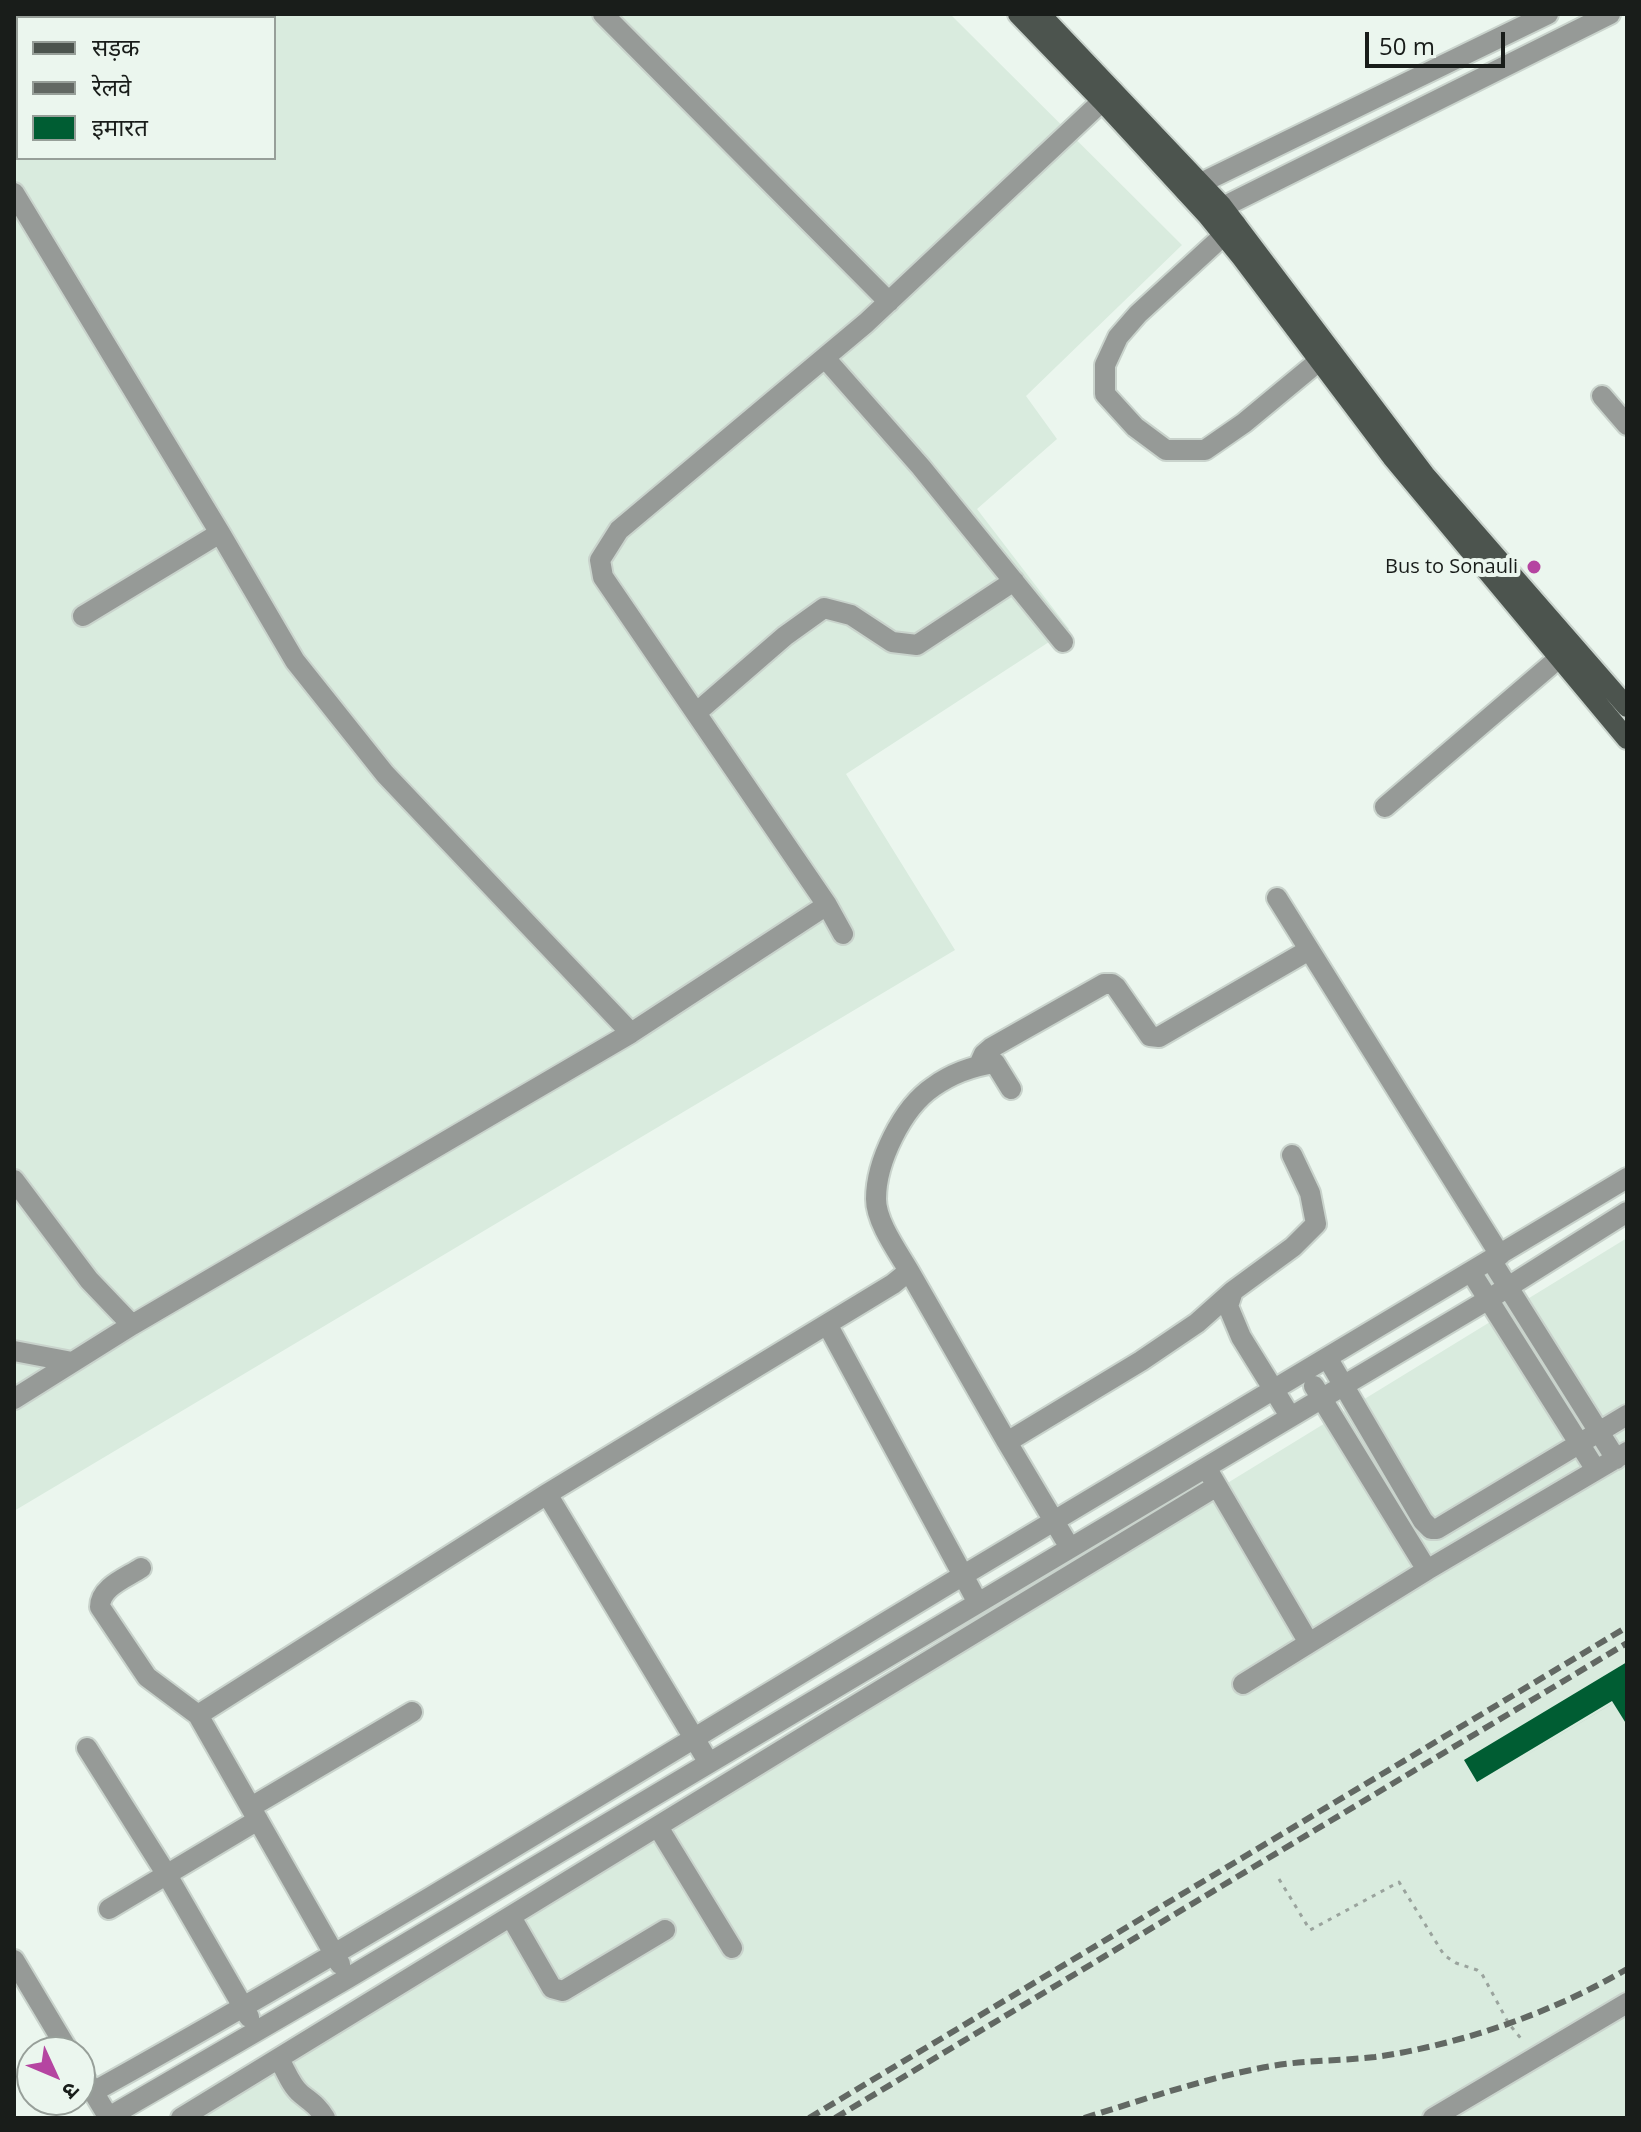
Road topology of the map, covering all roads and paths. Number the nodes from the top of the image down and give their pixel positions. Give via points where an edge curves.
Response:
1 (603, 14) edge
2 (1018, 14) edge
3 (1040, 14) edge
4 (1548, 14) edge
5 (1610, 14) edge
6 (1108, 96) junction
7 (1193, 188) junction
8 (14, 193) edge
9 (1215, 210) junction
10 (1230, 230) junction
11 (889, 302) junction
12 (1325, 356) junction
13 (825, 358) junction
14 (1602, 396) dead end
15 (1627, 425) edge
16 (220, 533) junction
17 (1014, 581) junction
18 (83, 616) dead end
19 (1063, 642) dead end
20 (1559, 658) junction
21 (1627, 707) edge
22 (696, 713) junction
23 (1627, 739) edge
24 (1385, 807) dead end
25 (1277, 898) dead end
26 (827, 905) junction
27 (843, 934) dead end
28 (1309, 950) junction
29 (631, 1033) junction
30 (979, 1065) junction
31 (1011, 1089) dead end
32 (1292, 1155) dead end
33 (1627, 1178) edge
34 (14, 1180) edge
35 (1627, 1212) edge
36 (1495, 1258) junction
37 (909, 1271) junction
38 (1471, 1272) junction
39 (1507, 1287) junction
40 (1233, 1291) junction
41 (1489, 1299) junction
42 (827, 1324) junction
43 (132, 1325) junction
44 (14, 1351) edge
45 (1328, 1359) junction
46 (72, 1362) junction
47 (1306, 1372) junction
48 (1343, 1385) junction
49 (1275, 1391) junction
50 (1321, 1398) junction
51 (14, 1399) edge
52 (1627, 1415) edge
53 (1290, 1416) junction
54 (1599, 1431) junction
55 (1007, 1442) junction
56 (1579, 1443) junction
57 (1622, 1456) edge
58 (1206, 1467) junction
59 (1596, 1470) junction
60 (1217, 1486) junction
61 (547, 1494) junction
62 (1054, 1521) junction
63 (1070, 1548) junction
64 (141, 1568) dead end
65 (1427, 1570) junction
66 (963, 1575) junction
67 (978, 1603) junction
68 (1309, 1643) junction
69 (1243, 1684) dead end
70 (412, 1712) dead end
71 (198, 1715) junction
72 (694, 1738) junction
73 (87, 1748) dead end
74 (709, 1763) junction
75 (254, 1813) junction
76 (658, 1827) junction
77 (472, 1872) junction
78 (167, 1875) junction
79 (1279, 1879) dead end
80 (486, 1896) junction
81 (109, 1909) dead end
82 (511, 1917) junction
83 (665, 1930) dead end
84 (732, 1948) dead end
85 (335, 1954) junction
86 (14, 1960) edge
87 (348, 1978) junction
88 (1627, 2003) edge
89 (244, 2008) junction
90 (257, 2031) junction
91 (59, 2036) edge
92 (1535, 2056) junction
93 (279, 2059) junction
94 (96, 2090) edge
95 (96, 2097) edge
96 (109, 2118) edge
97 (181, 2118) edge
98 (325, 2118) edge
99 (1433, 2118) edge

1 - 11 street
2 - 6 main road
3 - 6 main road
4 - 7 street
5 - 9 street
6 - 7 main road
6 - 11 street
7 - 9 main road
8 - 16 street
9 - 10 main road
10 - 12 main road
10 - 12 street via 1118,337 1105,365 1105,394 1135,427 1166,450 1205,450
11 - 13 street
12 - 20 main road via 1401,468
12 - 21 main road
13 - 17 street
13 - 22 street via 619,530 600,560 603,577
14 - 15 street
16 - 18 street
16 - 29 street via 295,661 385,774
17 - 19 street
17 - 22 street via 917,645 892,642 851,615 824,608
20 - 23 main road
20 - 24 street
22 - 26 street
25 - 28 street
26 - 27 street
26 - 29 street
28 - 30 street via 1159,1037 1150,1036 1116,987 1104,984 991,1048
28 - 36 street
29 - 43 street
30 - 31 street via 995,1063
30 - 37 street via 932,1087 907,1113 886,1151 876,1201 887,1235
32 - 40 street via 1310,1193 1316,1224
33 - 36 street
34 - 43 street via 89,1280
35 - 39 street
36 - 38 street
36 - 39 street
37 - 42 street
37 - 55 street
38 - 41 street
38 - 45 street
39 - 41 street
39 - 54 street
40 - 49 street via 1228,1306 1241,1337
40 - 55 street via 1141,1361
41 - 48 street
41 - 56 street
42 - 61 street
42 - 66 street
43 - 46 street
44 - 46 street
45 - 47 street
45 - 48 street
46 - 51 street
47 - 49 street
47 - 50 street
48 - 50 street
48 - 56 street via 1431,1529
49 - 53 street
49 - 62 street
50 - 53 street
50 - 65 street
52 - 54 street
53 - 58 street
54 - 56 street
54 - 57 street
55 - 62 street
56 - 59 street
57 - 59 street
58 - 60 street
58 - 63 street
59 - 65 street
60 - 68 street
60 - 76 street
61 - 71 street
61 - 72 street
62 - 63 street
62 - 66 street
63 - 67 street
64 - 71 street via 104,1592 100,1607 147,1677
65 - 68 street
66 - 67 street
66 - 72 street
67 - 74 street
68 - 69 street
70 - 75 street
71 - 75 street
72 - 74 street
72 - 77 street
73 - 78 street
74 - 80 street
75 - 78 street
75 - 85 street
76 - 82 street
76 - 84 street
77 - 80 street
77 - 85 street
78 - 81 street
78 - 89 street
79 - 92 path via 1310,1930 1399,1882 1444,1955 1482,1974 1509,2024
80 - 87 street
82 - 83 street via 552,1988 563,1991
82 - 93 street
85 - 87 street
85 - 89 street
86 - 91 street
87 - 90 street
88 - 92 street
89 - 90 street
89 - 94 street
90 - 96 street
92 - 99 street
93 - 97 street
93 - 98 street via 295,2087
95 - 96 street

